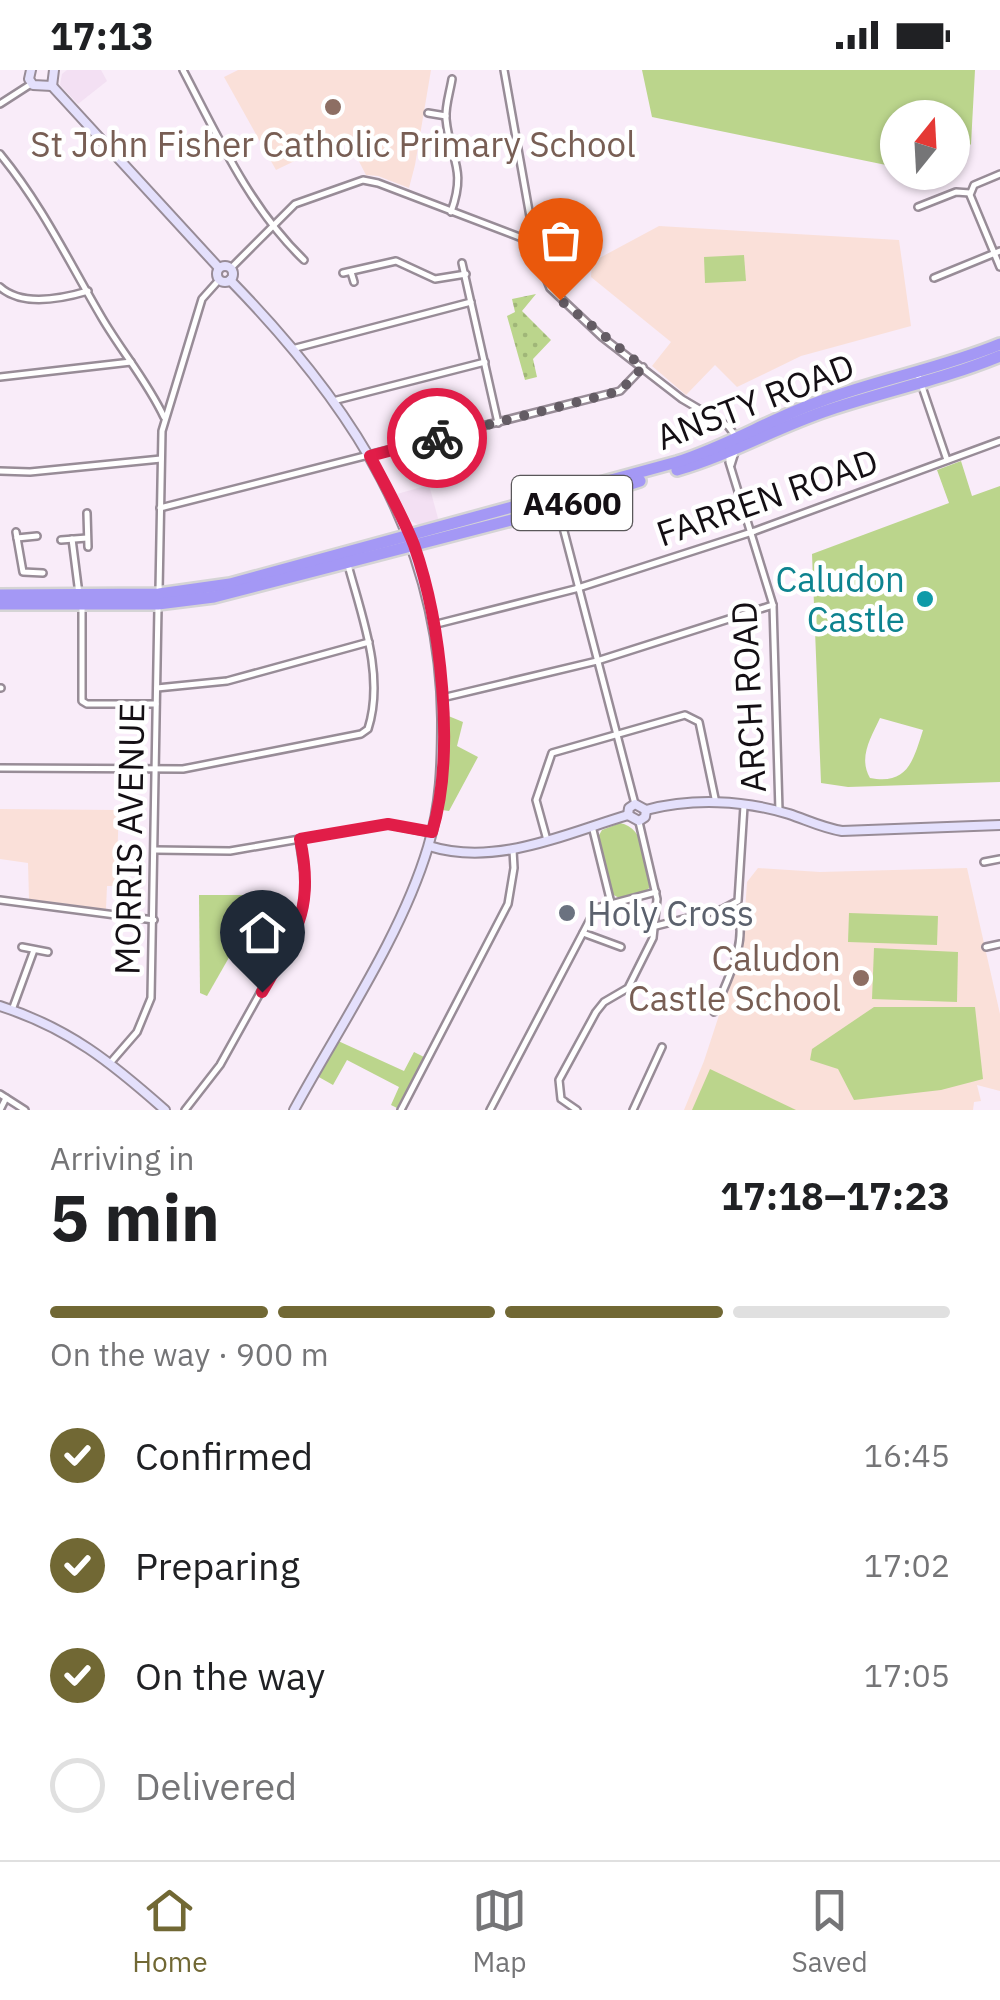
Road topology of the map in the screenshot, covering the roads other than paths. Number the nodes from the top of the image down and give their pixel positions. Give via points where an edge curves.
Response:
1 (31, 70) edge
2 (54, 70) edge
3 (183, 70) edge
4 (504, 70) edge
5 (452, 79) dead end
6 (31, 84) junction
7 (52, 86) junction
8 (0, 104) edge
9 (428, 113) dead end
10 (446, 116) junction
11 (0, 154) edge
12 (1000, 174) edge
13 (970, 193) junction
14 (918, 207) dead end
15 (450, 212) junction
16 (273, 226) junction
17 (535, 243) junction
18 (997, 252) edge
19 (304, 260) dead end
20 (462, 262) dead end
21 (1000, 267) edge
22 (219, 268) junction
23 (230, 268) junction
24 (351, 272) junction
25 (342, 273) dead end
26 (466, 274) junction
27 (934, 278) dead end
28 (219, 280) junction
29 (230, 280) junction
30 (354, 282) dead end
31 (0, 287) edge
32 (88, 292) junction
33 (472, 302) junction
34 (1000, 344) edge
35 (292, 349) junction
36 (1000, 356) edge
37 (131, 362) junction
38 (485, 362) junction
39 (643, 367) junction
40 (0, 377) edge
41 (919, 378) junction
42 (332, 401) junction
43 (165, 420) junction
44 (498, 423) junction
45 (1000, 441) edge
46 (733, 450) junction
47 (370, 456) junction
48 (161, 459) junction
49 (947, 461) junction
50 (0, 471) edge
51 (557, 506) junction
52 (160, 508) junction
53 (87, 513) dead end
54 (751, 532) junction
55 (37, 536) dead end
56 (88, 538) junction
57 (72, 539) junction
58 (61, 540) dead end
59 (412, 540) junction
60 (88, 547) dead end
61 (347, 562) junction
62 (44, 573) dead end
63 (32, 574) junction
64 (579, 588) junction
65 (0, 595) edge
66 (33, 595) junction
67 (81, 599) junction
68 (158, 599) junction
69 (0, 604) edge
70 (773, 605) junction
71 (433, 625) junction
72 (368, 642) junction
73 (598, 661) junction
74 (157, 688) junction
75 (442, 698) junction
76 (157, 704) junction
77 (618, 737) junction
78 (0, 768) edge
79 (156, 770) junction
80 (716, 802) junction
81 (635, 804) junction
82 (744, 805) junction
83 (646, 810) junction
84 (778, 812) junction
85 (628, 815) junction
86 (639, 822) junction
87 (1000, 825) edge
88 (592, 826) junction
89 (432, 832) junction
90 (300, 839) junction
91 (548, 840) junction
92 (429, 846) junction
93 (155, 850) junction
94 (513, 850) junction
95 (1000, 858) edge
96 (984, 862) dead end
97 (656, 892) junction
98 (0, 900) edge
99 (611, 903) junction
100 (732, 906) junction
101 (154, 920) junction
102 (656, 926) junction
103 (583, 933) junction
104 (1000, 944) edge
105 (22, 947) dead end
106 (621, 947) dead end
107 (986, 947) dead end
108 (34, 950) junction
109 (48, 952) dead end
110 (0, 1006) edge
111 (12, 1010) junction
112 (714, 1012) dead end
113 (662, 1047) dead end
114 (111, 1062) junction
115 (3, 1096) edge
116 (0, 1110) edge
117 (24, 1110) edge
118 (165, 1110) edge
119 (186, 1110) edge
120 (294, 1110) edge
121 (401, 1110) edge
122 (490, 1110) edge
123 (577, 1110) edge
124 (633, 1110) edge

1 - 6 street
2 - 7 street
3 - 16 street
4 - 17 street
5 - 10 street
6 - 7 street
6 - 8 street
7 - 22 street
9 - 10 street
10 - 15 street via 460,178
11 - 32 street via 34,198
12 - 13 street
13 - 14 street
13 - 18 street
15 - 16 street via 362,180 302,200
15 - 17 street
16 - 19 street
16 - 23 street
17 - 39 street via 554,294
18 - 21 street
18 - 27 street
20 - 26 street
22 - 23 street
22 - 28 street
23 - 29 street
24 - 25 street
24 - 26 street via 398,261 434,278
24 - 30 street
26 - 33 street
28 - 29 street
28 - 43 street, MORRIS AVENUE via 202,299
29 - 35 street
31 - 32 street via 21,299
32 - 37 street
33 - 35 street
33 - 38 street
34 - 41 highway, ANSTY ROAD / A4600
35 - 42 street
36 - 41 highway, ANSTY ROAD / A4600
37 - 40 street
37 - 43 street
38 - 42 street
38 - 44 street
39 - 44 street via 620,391
39 - 46 street via 735,432
41 - 46 highway, ANSTY ROAD / A4600 via 819,402
41 - 49 street
42 - 47 street
43 - 48 street, MORRIS AVENUE
44 - 47 street
45 - 49 street, FARREN ROAD
46 - 51 highway, ANSTY ROAD / A4600
46 - 54 street, ARCH ROAD
47 - 52 street
47 - 59 street
48 - 50 street
48 - 52 street, MORRIS AVENUE
49 - 54 street, FARREN ROAD
51 - 59 highway, ANSTY ROAD / A4600
51 - 64 street
52 - 68 street, MORRIS AVENUE
53 - 56 street
54 - 64 street, FARREN ROAD
54 - 70 street, ARCH ROAD
55 - 63 street via 16,535 22,572
56 - 57 street
56 - 60 street
57 - 58 street
57 - 67 street
59 - 61 highway, ANSTY ROAD / A4600
59 - 68 highway, ANSTY ROAD / A4600
59 - 71 street
61 - 68 highway, ANSTY ROAD / A4600 via 214,597
61 - 72 street
62 - 63 street
63 - 66 street
64 - 71 street, FARREN ROAD
64 - 73 street
65 - 66 highway, ANSTY ROAD / A4600
66 - 67 highway, ANSTY ROAD / A4600
67 - 68 highway, ANSTY ROAD / A4600
67 - 69 highway, ANSTY ROAD / A4600
67 - 76 street via 82,701
68 - 74 street, MORRIS AVENUE
70 - 73 street
70 - 84 street, ARCH ROAD
71 - 75 street
72 - 74 street via 227,681
72 - 79 street via 368,728 361,734
73 - 75 street
73 - 77 street
74 - 76 street, MORRIS AVENUE
75 - 89 street via 442,778
76 - 79 street, MORRIS AVENUE
77 - 80 street via 686,715 696,718
77 - 81 street
77 - 91 street via 550,756 536,800
78 - 79 street
79 - 93 street, MORRIS AVENUE
80 - 82 street
80 - 83 street
81 - 83 street
81 - 85 street
82 - 84 street
82 - 100 street via 740,893
83 - 86 street
84 - 87 street via 842,831
85 - 86 street
85 - 88 street
86 - 97 street
88 - 91 street
88 - 99 street
89 - 90 street via 388,824
89 - 92 street
90 - 93 street via 230,851
90 - 119 street via 306,886 299,924 220,1064
91 - 94 street
92 - 94 street
92 - 120 street via 399,920
93 - 101 street, MORRIS AVENUE
94 - 121 street via 508,904
95 - 96 street
97 - 99 street
97 - 102 street
98 - 101 street
99 - 103 street via 596,908
100 - 102 street
100 - 112 street via 741,919 740,938
101 - 114 street, MORRIS AVENUE via 146,1014
102 - 123 street via 630,986 599,1008 561,1076 560,1096
103 - 106 street
103 - 122 street
104 - 107 street
105 - 108 street
108 - 109 street
108 - 111 street
110 - 111 street
111 - 114 street
113 - 124 street
114 - 118 street
115 - 116 street
115 - 117 street

